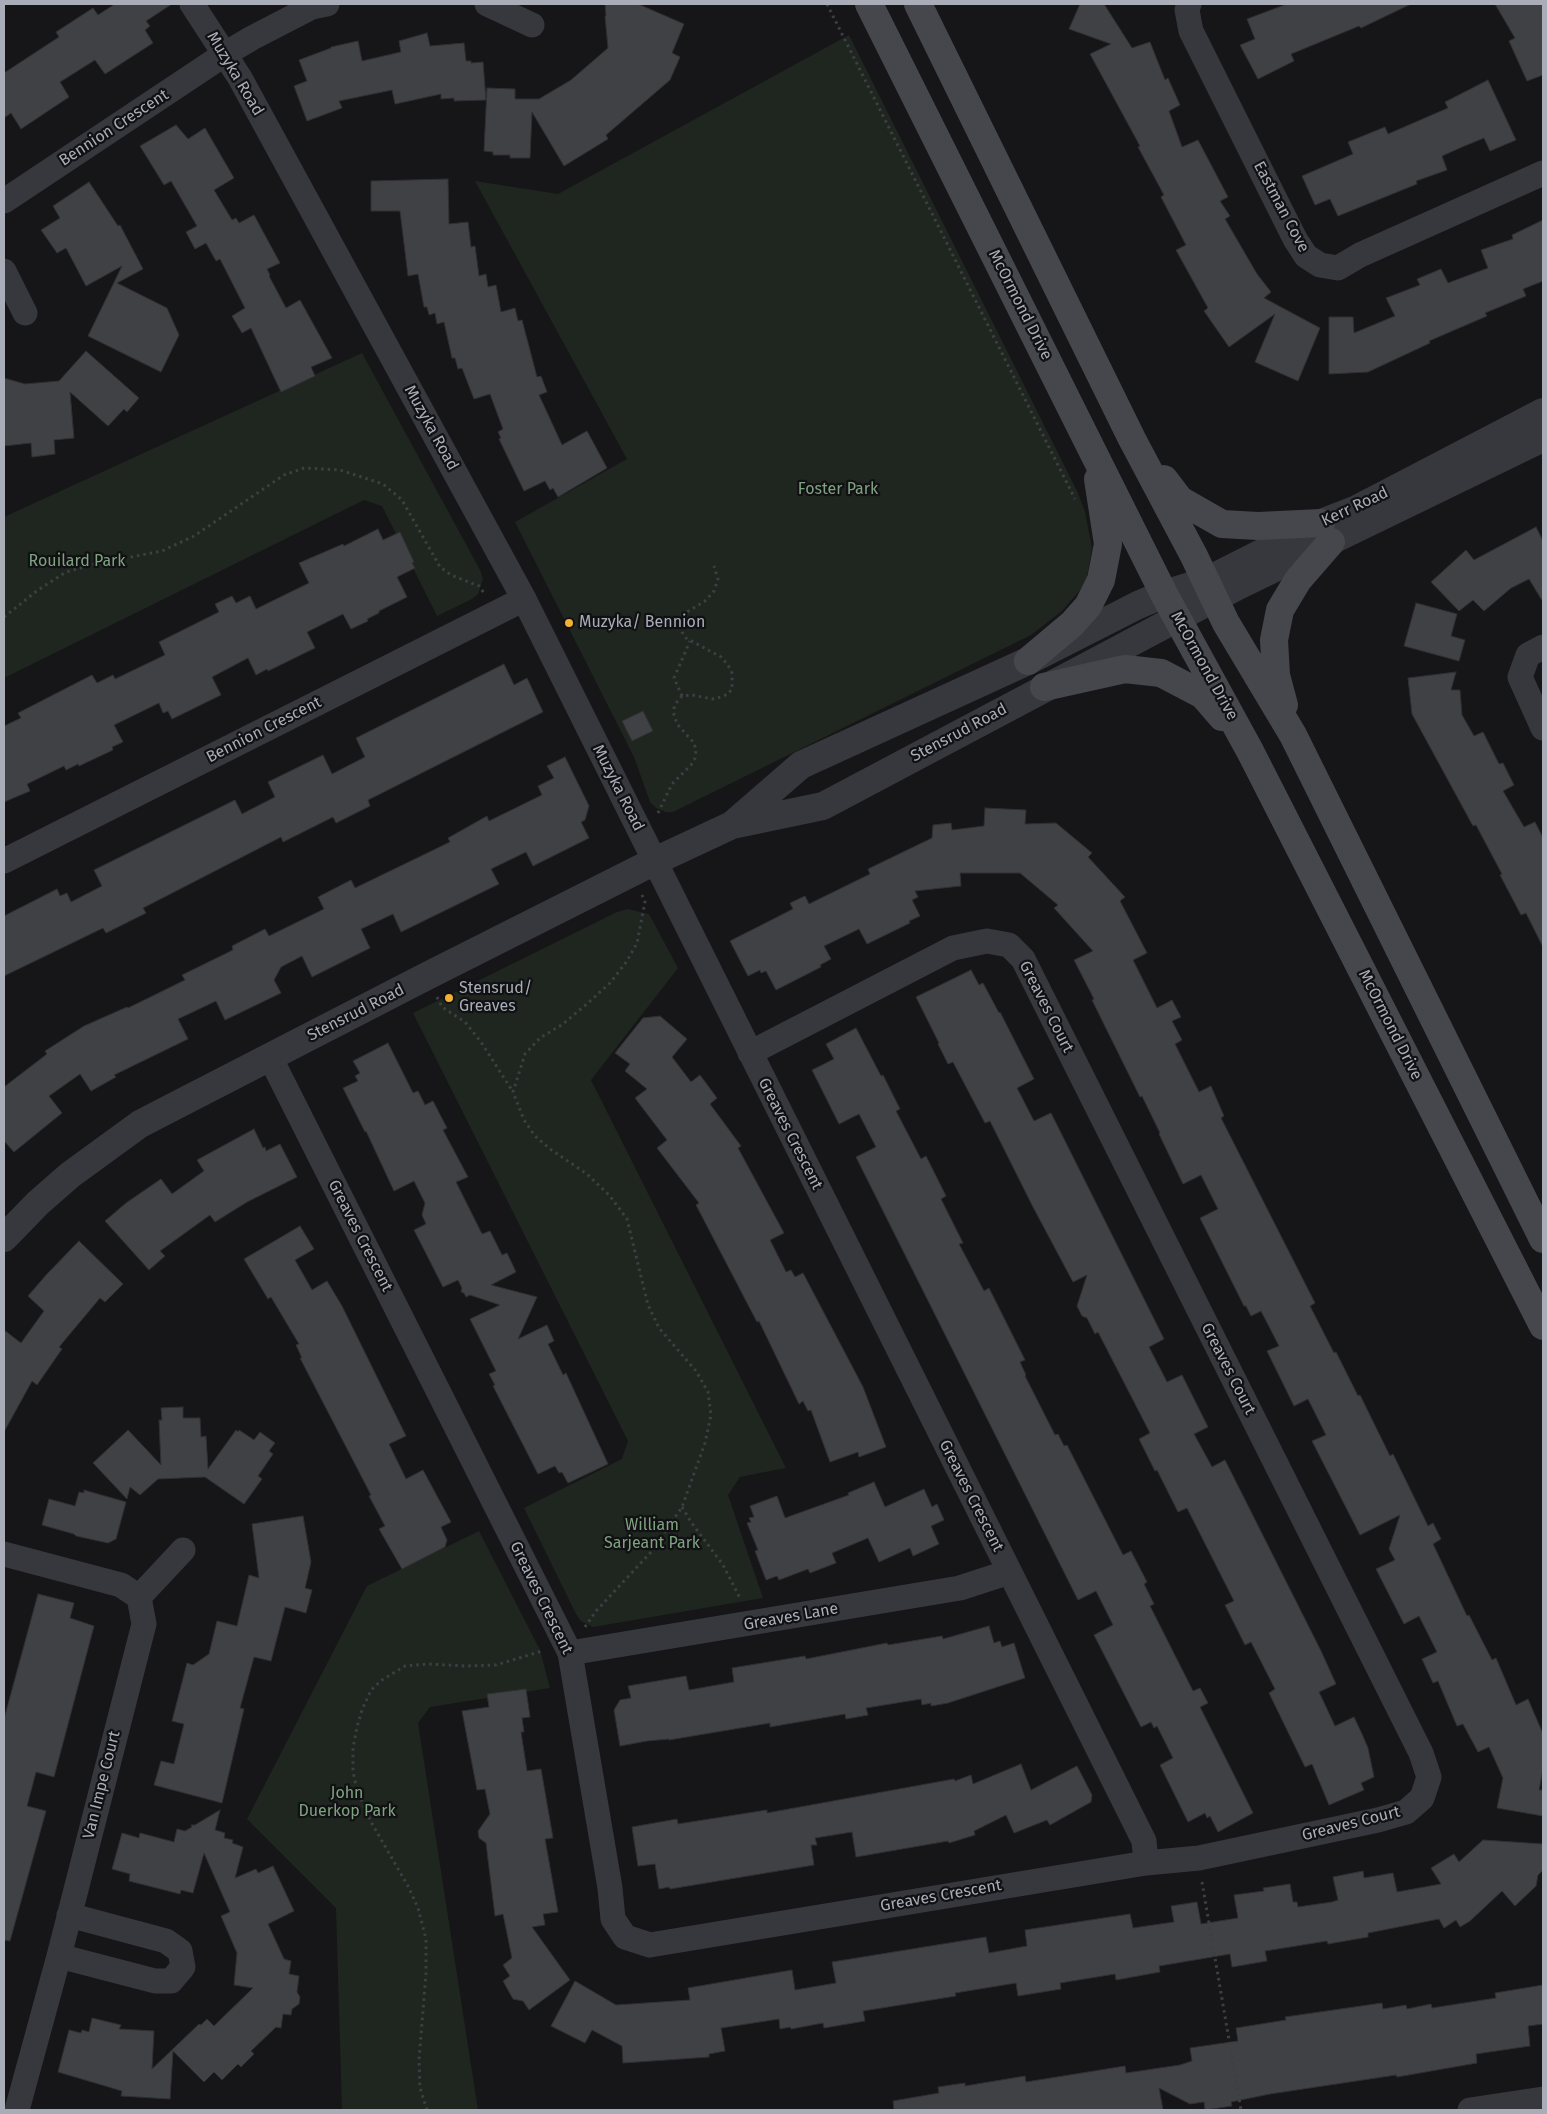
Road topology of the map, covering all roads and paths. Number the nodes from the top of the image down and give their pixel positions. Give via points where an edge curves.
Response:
1 (192, 4) edge
2 (327, 4) edge
3 (487, 4) edge
4 (827, 4) edge
5 (869, 4) edge
6 (918, 4) edge
7 (1189, 4) edge
8 (532, 25) dead end
9 (225, 54) junction
10 (1543, 174) edge
11 (4, 200) edge
12 (4, 271) edge
13 (25, 313) dead end
14 (1543, 412) edge
15 (1543, 438) edge
16 (1132, 439) junction
17 (1095, 456) junction
18 (1076, 502) dead end
19 (1326, 532) junction
20 (714, 566) dead end
21 (1210, 590) junction
22 (1164, 594) junction
23 (524, 599) junction
24 (495, 613) junction
25 (4, 617) edge
26 (1178, 618) junction
27 (690, 642) junction
28 (1543, 647) edge
29 (1028, 662) junction
30 (1044, 688) junction
31 (682, 696) junction
32 (1543, 728) edge
33 (1292, 736) junction
34 (1250, 751) junction
35 (732, 825) junction
36 (637, 827) junction
37 (4, 861) edge
38 (655, 861) junction
39 (675, 901) joint
40 (645, 902) dead end
41 (442, 1007) dead end
42 (750, 1053) junction
43 (270, 1057) junction
44 (513, 1092) junction
45 (4, 1238) edge
46 (1543, 1239) edge
47 (1543, 1326) edge
48 (682, 1507) junction
49 (183, 1550) dead end
50 (4, 1554) edge
51 (1009, 1572) junction
52 (138, 1597) junction
53 (742, 1603) dead end
54 (567, 1647) junction
55 (1184, 1860) junction
56 (1146, 1863) junction
57 (69, 1915) junction
58 (58, 1956) junction
59 (1543, 2099) edge
60 (16, 2110) edge
61 (426, 2110) edge
62 (1241, 2110) edge
63 (1470, 2110) edge

1 - 9 street, Muzyka Road
2 - 9 street, Bennion Crescent via 312,8
3 - 8 street
4 - 18 path
5 - 17 main road, McOrmond Drive
6 - 16 main road
7 - 10 street, Eastman Cove via 1191,31 1295,239 1306,256 1320,265 1338,268 1360,255
9 - 11 street, Bennion Crescent
9 - 23 street, Muzyka Road
12 - 13 street
14 - 19 street, Kerr Road via 1357,508
15 - 19 street, Kerr Road
16 - 19 main road via 1180,500 1222,524
16 - 21 main road
17 - 22 main road, McOrmond Drive
17 - 29 main road via 1108,544 1100,580 1088,606
19 - 21 street, Kerr Road
19 - 33 main road via 1280,610 1274,640 1276,675
20 - 27 path via 718,579 714,591 705,602 682,615 682,632
21 - 22 street, Kerr Road
21 - 26 street, Kerr Road
21 - 33 main road via 1226,624
22 - 26 main road, McOrmond Drive
22 - 29 street, Stensrud Road
23 - 24 street, Bennion Crescent
23 - 36 street, Muzyka Road
24 - 25 path via 479,586 440,567 402,500 383,484 340,470 304,468 284,475 194,536 162,551 66,572
24 - 37 street, Bennion Crescent
26 - 30 street, Stensrud Road
26 - 34 main road, McOrmond Drive
27 - 31 path via 674,678
27 - 31 path via 721,657 728,665 732,689 728,694 712,699
28 - 32 street via 1528,655 1520,677
29 - 35 street, Stensrud Road via 801,765
30 - 34 main road via 1124,669 1161,673 1203,695
30 - 35 street, Stensrud Road via 823,806
31 - 36 path via 674,708 674,715 677,724 694,743 695,758 672,784 656,817
33 - 46 main road
34 - 47 main road, McOrmond Drive
35 - 38 street, Stensrud Road
36 - 38 street, Muzyka Road
38 - 39 street, Muzyka Road
38 - 43 street, Stensrud Road
39 - 42 street, Greaves Crescent
40 - 44 path via 637,942 627,961 588,1004 540,1038 525,1054
41 - 44 path via 465,1022
42 - 51 street, Greaves Crescent
42 - 55 street, Greaves Court via 953,948 987,941 1009,945 1023,960 1416,1744 1429,1777 1422,1798 1406,1812
43 - 45 street, Stensrud Road via 140,1124 104,1148 44,1197
43 - 54 street, Greaves Crescent
44 - 48 path via 524,1120 535,1136 587,1174 610,1196 627,1219 648,1305 660,1328 696,1371 708,1392 711,1415 705,1443
48 - 53 path via 723,1565
48 - 54 path via 639,1567
49 - 52 street
50 - 52 street via 121,1585
51 - 54 street, Greaves Lane via 960,1588
51 - 56 street, Greaves Crescent via 1144,1841
52 - 57 street, Van Impe Court via 144,1624
54 - 56 street, Greaves Crescent via 613,1919 625,1937 650,1945
54 - 61 path via 547,1649 496,1665 405,1666 371,1690 362,1710 353,1748 357,1790 371,1822 408,1886 426,1939 419,2060 420,2088
55 - 56 street, Greaves Court
55 - 62 path via 1189,1880 1202,1877
57 - 58 street, Van Impe Court
57 - 58 street via 166,1941 180,1951 183,1967 171,1981 155,1981
58 - 60 street, Van Impe Court
59 - 63 street

